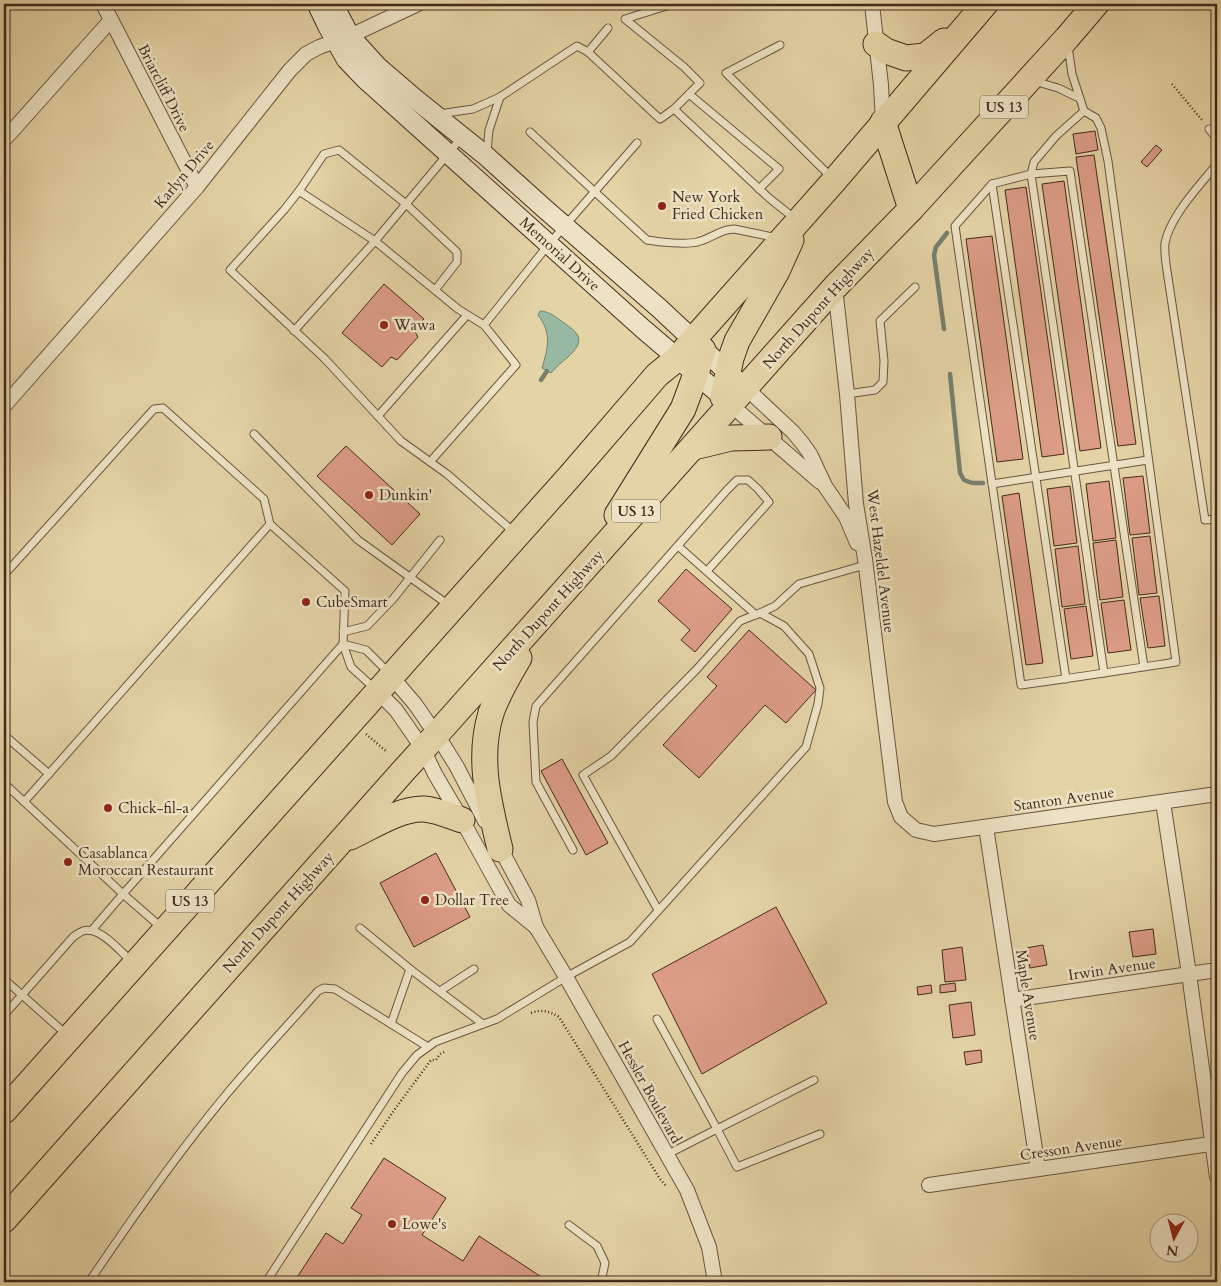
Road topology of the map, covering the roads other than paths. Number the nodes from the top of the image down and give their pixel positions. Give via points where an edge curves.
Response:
1 (103, 4) edge
2 (317, 4) edge
3 (334, 4) edge
4 (418, 4) edge
5 (673, 4) edge
6 (872, 4) edge
7 (985, 4) edge
8 (1096, 4) edge
9 (111, 20) junction
10 (968, 22) junction
11 (608, 28) dead end
12 (343, 38) junction
13 (1067, 38) junction
14 (876, 44) junction
15 (780, 45) dead end
16 (588, 52) junction
17 (1029, 79) junction
18 (689, 94) junction
19 (500, 97) junction
20 (1079, 98) junction
21 (674, 109) junction
22 (1084, 112) junction
23 (435, 115) junction
24 (883, 122) junction
25 (1209, 129) road end
26 (530, 132) dead end
27 (463, 136) junction
28 (1217, 139) edge
29 (4, 140) edge
30 (637, 143) dead end
31 (448, 154) junction
32 (486, 156) junction
33 (1217, 164) edge
34 (1031, 174) junction
35 (834, 180) junction
36 (992, 184) junction
37 (197, 187) junction
38 (759, 189) junction
39 (299, 191) junction
40 (595, 192) junction
41 (406, 204) junction
42 (911, 209) junction
43 (566, 227) junction
44 (791, 230) junction
45 (375, 241) junction
46 (549, 244) junction
47 (835, 287) junction
48 (914, 287) dead end
49 (435, 290) junction
50 (467, 315) junction
51 (484, 325) junction
52 (294, 331) junction
53 (691, 349) junction
54 (696, 374) junction
55 (732, 391) junction
56 (847, 394) junction
57 (4, 406) edge
58 (378, 416) junction
59 (254, 434) dead end
60 (769, 436) junction
61 (694, 446) junction
62 (1148, 460) junction
63 (430, 462) junction
64 (1114, 465) junction
65 (1074, 471) junction
66 (1036, 477) junction
67 (992, 484) junction
68 (825, 486) junction
69 (1217, 519) edge
70 (270, 524) junction
71 (517, 534) junction
72 (440, 540) dead end
73 (678, 546) junction
74 (865, 562) junction
75 (707, 571) junction
76 (4, 576) edge
77 (578, 576) junction
78 (411, 577) junction
79 (452, 608) junction
80 (758, 614) junction
81 (541, 618) junction
82 (343, 632) junction
83 (343, 644) junction
84 (1144, 667) junction
85 (1104, 673) junction
86 (1066, 679) junction
87 (384, 683) junction
88 (4, 735) edge
89 (430, 742) junction
90 (49, 774) junction
91 (4, 783) edge
92 (1217, 794) edge
93 (24, 802) junction
94 (1163, 802) junction
95 (462, 820) junction
96 (986, 827) junction
97 (916, 830) joint
98 (339, 842) junction
99 (500, 848) junction
100 (573, 850) dead end
101 (123, 894) junction
102 (658, 910) junction
103 (536, 927) junction
104 (360, 928) dead end
105 (92, 930) junction
106 (164, 930) junction
107 (134, 964) junction
108 (410, 969) junction
109 (474, 969) dead end
110 (1217, 970) edge
111 (1189, 974) junction
112 (566, 977) junction
113 (4, 979) edge
114 (440, 991) junction
115 (22, 995) junction
116 (1012, 1000) junction
117 (4, 1015) edge
118 (657, 1018) dead end
119 (391, 1024) junction
120 (483, 1024) junction
121 (69, 1037) junction
122 (428, 1047) junction
123 (814, 1080) dead end
124 (4, 1110) edge
125 (717, 1129) junction
126 (820, 1134) dead end
127 (1214, 1143) edge
128 (666, 1154) junction
129 (1038, 1169) junction
130 (1217, 1177) edge
131 (929, 1185) dead end
132 (4, 1220) edge
133 (569, 1225) dead end
134 (89, 1282) edge
135 (266, 1282) edge
136 (601, 1282) edge
137 (715, 1282) edge

1 - 9 street, Briarcliff Drive
2 - 12 street, Memorial Drive
3 - 12 street, Memorial Drive
4 - 12 street, Karlyn Drive
5 - 18 lane via 625,19 700,83
6 - 14 street
7 - 10 highway, US 13
8 - 13 highway, North Dupont Highway / US 13
9 - 29 street
9 - 37 street, Briarcliff Drive
10 - 14 highway via 925,56 906,58
10 - 24 highway, US 13
11 - 16 lane
12 - 23 street, Memorial Drive
12 - 31 street, Memorial Drive via 346,59
12 - 37 street, Karlyn Drive via 306,54 290,70
13 - 17 highway, North Dupont Highway / US 13
13 - 20 lane
14 - 24 street
15 - 35 lane via 726,73
16 - 19 lane via 577,46
16 - 21 lane via 660,119
17 - 20 lane
17 - 42 highway, North Dupont Highway / US 13
18 - 21 lane
18 - 38 lane via 779,169
19 - 23 lane via 473,109
19 - 32 lane via 489,130
20 - 22 lane
21 - 38 lane
22 - 34 lane via 1056,136 1034,162
22 - 62 lane via 1096,118 1101,128 1108,161
23 - 27 street, Memorial Drive
24 - 35 highway, US 13
24 - 42 highway
25 - 28 lane
26 - 40 lane
27 - 31 lane
27 - 32 street, Memorial Drive
30 - 40 lane
31 - 41 lane
31 - 46 street, Memorial Drive
32 - 43 street, Memorial Drive
33 - 69 lane via 1185,204 1172,224 1165,244 1205,520
34 - 36 lane
34 - 64 lane via 1070,171
34 - 65 lane
35 - 44 highway, US 13
36 - 66 lane
36 - 67 lane via 955,226
37 - 57 street, Karlyn Drive
38 - 44 lane
39 - 41 lane via 324,154 339,150
39 - 45 lane
39 - 52 lane via 230,270
40 - 43 lane
40 - 44 lane via 647,240 697,242 728,230
41 - 45 lane
41 - 49 lane via 457,252 457,262
42 - 47 highway, North Dupont Highway / US 13
43 - 46 lane
43 - 53 street, Memorial Drive via 652,302
44 - 53 highway, US 13
44 - 55 highway via 777,271 737,341 731,358
45 - 49 lane
45 - 52 lane
46 - 51 lane
46 - 53 street, Memorial Drive via 642,328
47 - 55 highway, North Dupont Highway / US 13
47 - 56 street, West Hazeldel Avenue
48 - 56 lane via 880,321 883,382 875,390
49 - 50 lane
50 - 51 lane
50 - 58 lane
51 - 63 lane via 516,365
52 - 58 lane
53 - 54 highway
53 - 55 street, Memorial Drive
53 - 71 highway, US 13 via 657,375
54 - 55 street, Memorial Drive
54 - 77 highway via 683,409
55 - 60 street, Memorial Drive
55 - 61 highway, North Dupont Highway / US 13
55 - 68 street, Memorial Drive via 793,432
56 - 74 street, West Hazeldel Avenue via 856,504
58 - 63 lane via 400,441
59 - 78 lane via 358,540
60 - 61 highway via 731,438
60 - 68 street, Memorial Drive
61 - 77 highway, North Dupont Highway / US 13
62 - 64 lane
62 - 84 lane via 1176,662
63 - 71 lane
64 - 65 lane
64 - 84 lane
65 - 66 lane
65 - 85 lane
66 - 67 lane
66 - 86 lane
67 - 86 lane via 1021,685
68 - 74 street, Memorial Drive via 846,517
70 - 76 lane via 264,499 163,408 154,408
70 - 82 lane via 345,590
70 - 90 lane
71 - 79 highway, US 13
72 - 78 lane
73 - 75 lane
73 - 75 lane via 737,480 748,480 769,502
73 - 100 lane via 536,706 533,722 536,782
74 - 80 lane via 799,584 775,606
74 - 97 street, West Hazeldel Avenue via 895,802 901,817
75 - 80 lane
77 - 81 highway, North Dupont Highway / US 13
78 - 79 lane
78 - 82 lane via 367,626
79 - 87 highway, US 13
80 - 102 lane via 784,626 809,654 820,688 806,747
80 - 102 lane via 740,621 611,756 583,775
81 - 89 highway, North Dupont Highway / US 13
81 - 99 highway via 496,700 485,738 486,786
82 - 83 lane
83 - 87 lane via 351,667
83 - 87 lane via 366,650
83 - 101 lane
84 - 85 lane
85 - 86 lane
87 - 89 street, Hessler Boulevard via 396,710
87 - 89 street, Hessler Boulevard via 415,704
87 - 106 highway, US 13
88 - 90 lane
89 - 95 street, Hessler Boulevard via 435,774
89 - 98 highway, North Dupont Highway / US 13
89 - 99 street, Hessler Boulevard via 457,767
90 - 93 lane
91 - 93 lane
92 - 94 street, Stanton Avenue
93 - 101 lane
94 - 96 street, Stanton Avenue
94 - 111 street
95 - 98 highway via 423,809 407,811
95 - 103 street, Hessler Boulevard via 509,906
96 - 97 street, Stanton Avenue via 934,834
96 - 116 street, Maple Avenue
98 - 132 highway, North Dupont Highway / US 13
99 - 103 street, Hessler Boulevard via 528,900
101 - 105 lane
101 - 106 lane
102 - 112 lane via 630,942
103 - 112 street, Hessler Boulevard
104 - 108 lane
105 - 107 lane via 100,933
105 - 115 lane via 73,937
106 - 107 highway, US 13
107 - 121 highway, US 13
108 - 114 lane
108 - 119 lane
109 - 114 lane
110 - 111 street, Irwin Avenue
111 - 116 street, Irwin Avenue
111 - 127 street
112 - 120 lane via 497,1019
112 - 128 street, Hessler Boulevard
113 - 115 lane
114 - 120 lane
115 - 117 lane
115 - 121 lane
116 - 129 street, Maple Avenue
118 - 125 lane
119 - 122 lane
119 - 134 lane via 335,989 318,991 230,1089 175,1159
120 - 122 lane
121 - 124 highway, US 13
122 - 135 lane via 402,1073
123 - 125 lane
125 - 126 lane via 736,1167
125 - 128 lane
127 - 129 street, Cresson Avenue
127 - 130 street
128 - 137 street, Hessler Boulevard via 687,1190 709,1247
129 - 131 street, Cresson Avenue
133 - 136 lane via 597,1246 605,1263

